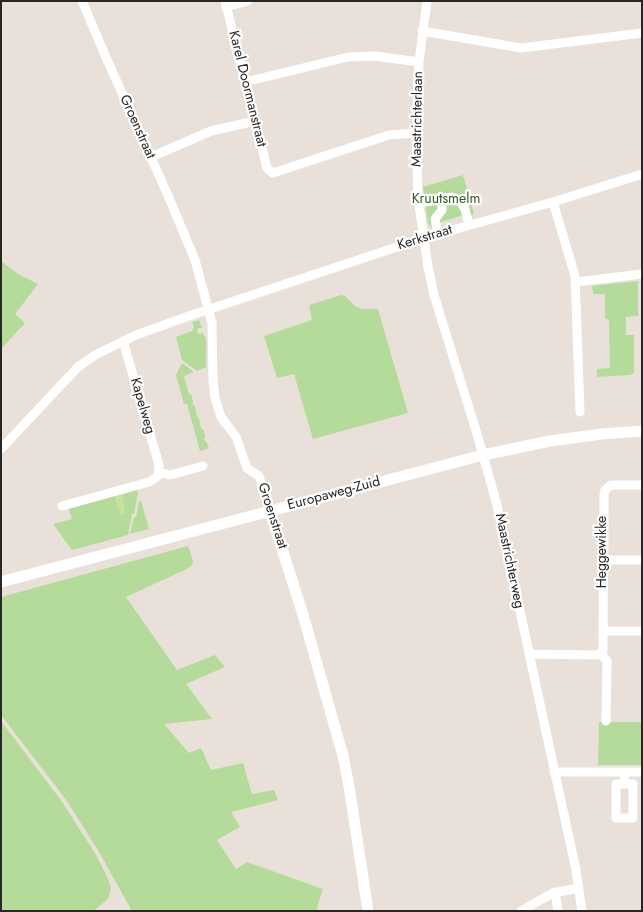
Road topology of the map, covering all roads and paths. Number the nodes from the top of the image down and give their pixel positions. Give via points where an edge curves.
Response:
1 (82, 1) edge
2 (248, 1) edge
3 (427, 1) edge
4 (225, 4) edge
5 (422, 31) junction
6 (642, 33) edge
7 (419, 62) junction
8 (246, 82) junction
9 (255, 121) junction
10 (416, 133) junction
11 (151, 157) junction
12 (642, 174) edge
13 (442, 200) junction
14 (553, 202) junction
15 (419, 203) junction
16 (469, 224) junction
17 (438, 234) junction
18 (424, 238) junction
19 (642, 274) edge
20 (576, 282) junction
21 (209, 309) junction
22 (123, 341) junction
23 (580, 412) dead end
24 (642, 431) edge
25 (1, 449) edge
26 (483, 455) junction
27 (203, 466) dead end
28 (159, 472) junction
29 (642, 485) edge
30 (62, 506) dead end
31 (270, 511) junction
32 (603, 560) junction
33 (642, 560) edge
34 (1, 582) edge
35 (603, 631) junction
36 (642, 631) edge
37 (601, 653) junction
38 (529, 654) junction
39 (606, 721) dead end
40 (554, 772) junction
41 (624, 772) junction
42 (642, 772) edge
43 (625, 784) dead end
44 (580, 888) junction
45 (555, 892) junction
46 (524, 910) edge
47 (368, 911) edge
48 (558, 911) edge
49 (582, 911) edge

1 - 11 street, Groenstraat
2 - 4 street
3 - 5 street, Maastrichterlaan
4 - 8 street, Karel Doormanstraat
5 - 6 street via 518,48
5 - 7 street, Maastrichterlaan
7 - 8 street via 375,56 348,57
7 - 10 street, Maastrichterlaan
8 - 9 street, Karel Doormanstraat
9 - 10 street, Karel Doormanstraat via 267,168 273,173 389,135
9 - 11 street via 211,131
10 - 15 street, Maastrichterlaan
11 - 21 street, Groenstraat via 195,260
12 - 14 street, Kerkstraat
13 - 15 street
13 - 16 street via 452,197 460,201
13 - 17 street via 442,210 435,219
14 - 16 street, Kerkstraat
14 - 20 street
15 - 18 street, Maastrichterlaan
16 - 17 street, Kerkstraat
17 - 18 street, Kerkstraat
18 - 21 street, Kerkstraat
18 - 26 street, Maastrichterweg via 434,295
19 - 20 street
20 - 23 street
21 - 22 street, Kerkstraat
21 - 31 street, Groenstraat via 215,398 221,417 236,437 247,468 259,476
22 - 25 street, Kerkstraat via 78,368
22 - 28 street, Kapelweg
24 - 26 street, Europaweg-Zuid via 559,440
26 - 31 street, Europaweg-Zuid
26 - 38 street, Maastrichterweg
27 - 28 street via 170,475
28 - 30 street via 149,482
29 - 32 street, Heggewikke via 614,485 605,490
31 - 34 street, Europaweg-Zuid
31 - 47 street, Groenstraat via 343,756
32 - 33 street
32 - 35 street, Heggewikke
35 - 36 street
35 - 37 street, Heggewikke
37 - 38 street
37 - 39 street, Heggewikke via 607,660
38 - 40 street, Maastrichterweg
40 - 41 street
40 - 44 street, Maastrichterweg
41 - 42 street
41 - 43 street
44 - 45 street
44 - 49 street, Maastrichterweg
45 - 46 street
45 - 48 street

